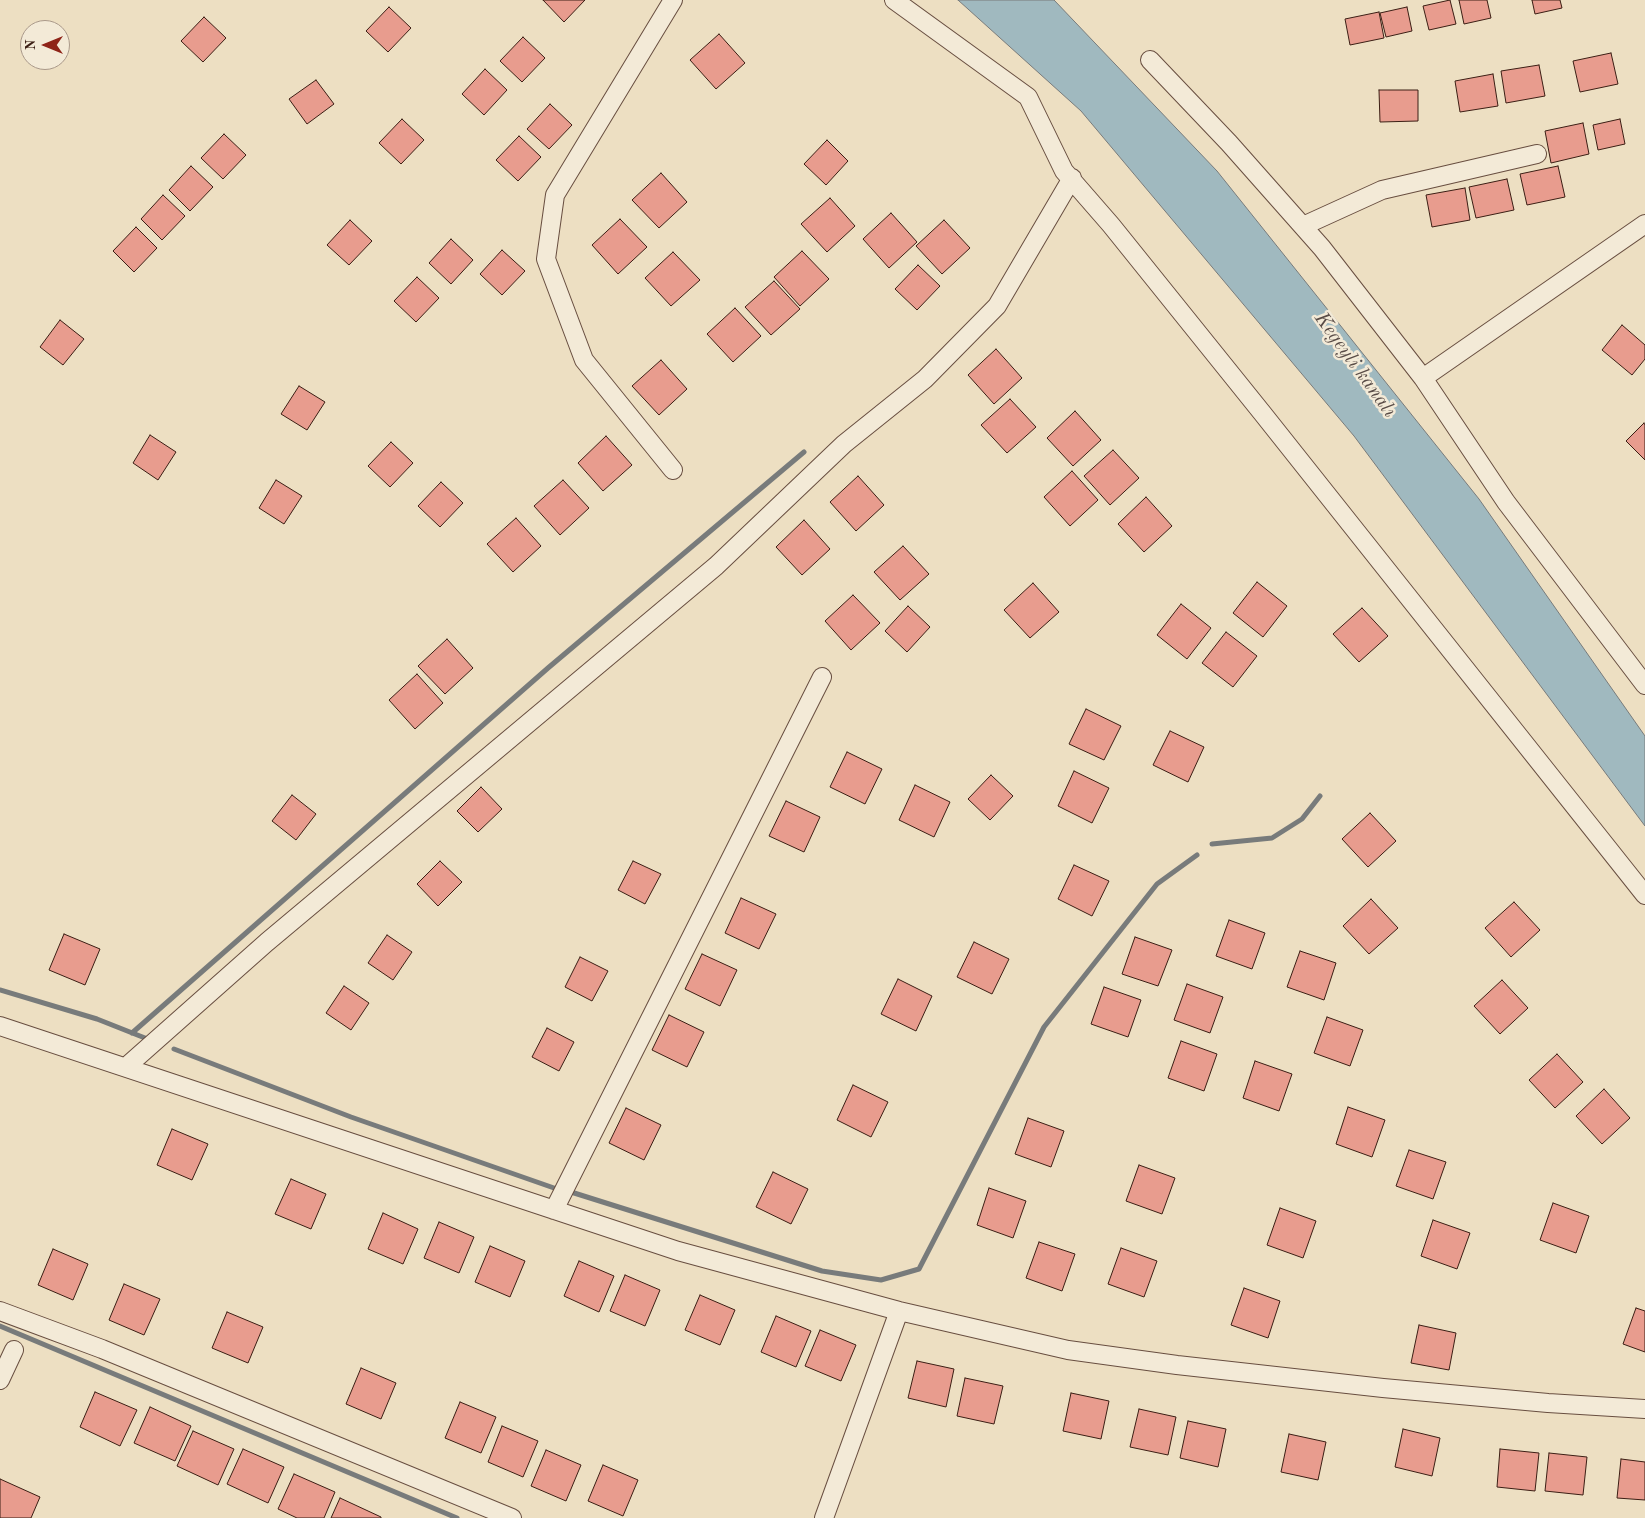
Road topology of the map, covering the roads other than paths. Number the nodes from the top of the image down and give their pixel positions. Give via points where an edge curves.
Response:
1 (673, 0) edge
2 (894, 0) edge
3 (1150, 60) dead end
4 (1537, 154) dead end
5 (1072, 178) junction
6 (1645, 224) edge
7 (1303, 226) junction
8 (1423, 378) junction
9 (672, 470) dead end
10 (822, 677) dead end
11 (1645, 685) edge
12 (1645, 895) edge
13 (0, 1026) edge
14 (126, 1067) junction
15 (554, 1210) junction
16 (0, 1311) edge
17 (899, 1311) junction
18 (14, 1350) dead end
19 (0, 1380) edge
20 (1645, 1409) edge
21 (512, 1518) edge
22 (824, 1518) edge

1 - 9 street via 555,195 546,259 584,360
2 - 5 street via 1028,97 1064,171
3 - 7 street via 1230,143
4 - 7 street via 1382,190
5 - 12 street
5 - 14 street via 997,306 925,379 844,444 716,566 267,942
6 - 8 street
7 - 8 street
8 - 11 street via 1506,502
10 - 15 street
13 - 14 street
14 - 15 street
15 - 17 street via 678,1252
16 - 21 street via 102,1349
17 - 20 street via 1068,1350 1177,1365 1548,1403
17 - 22 street
18 - 19 street

